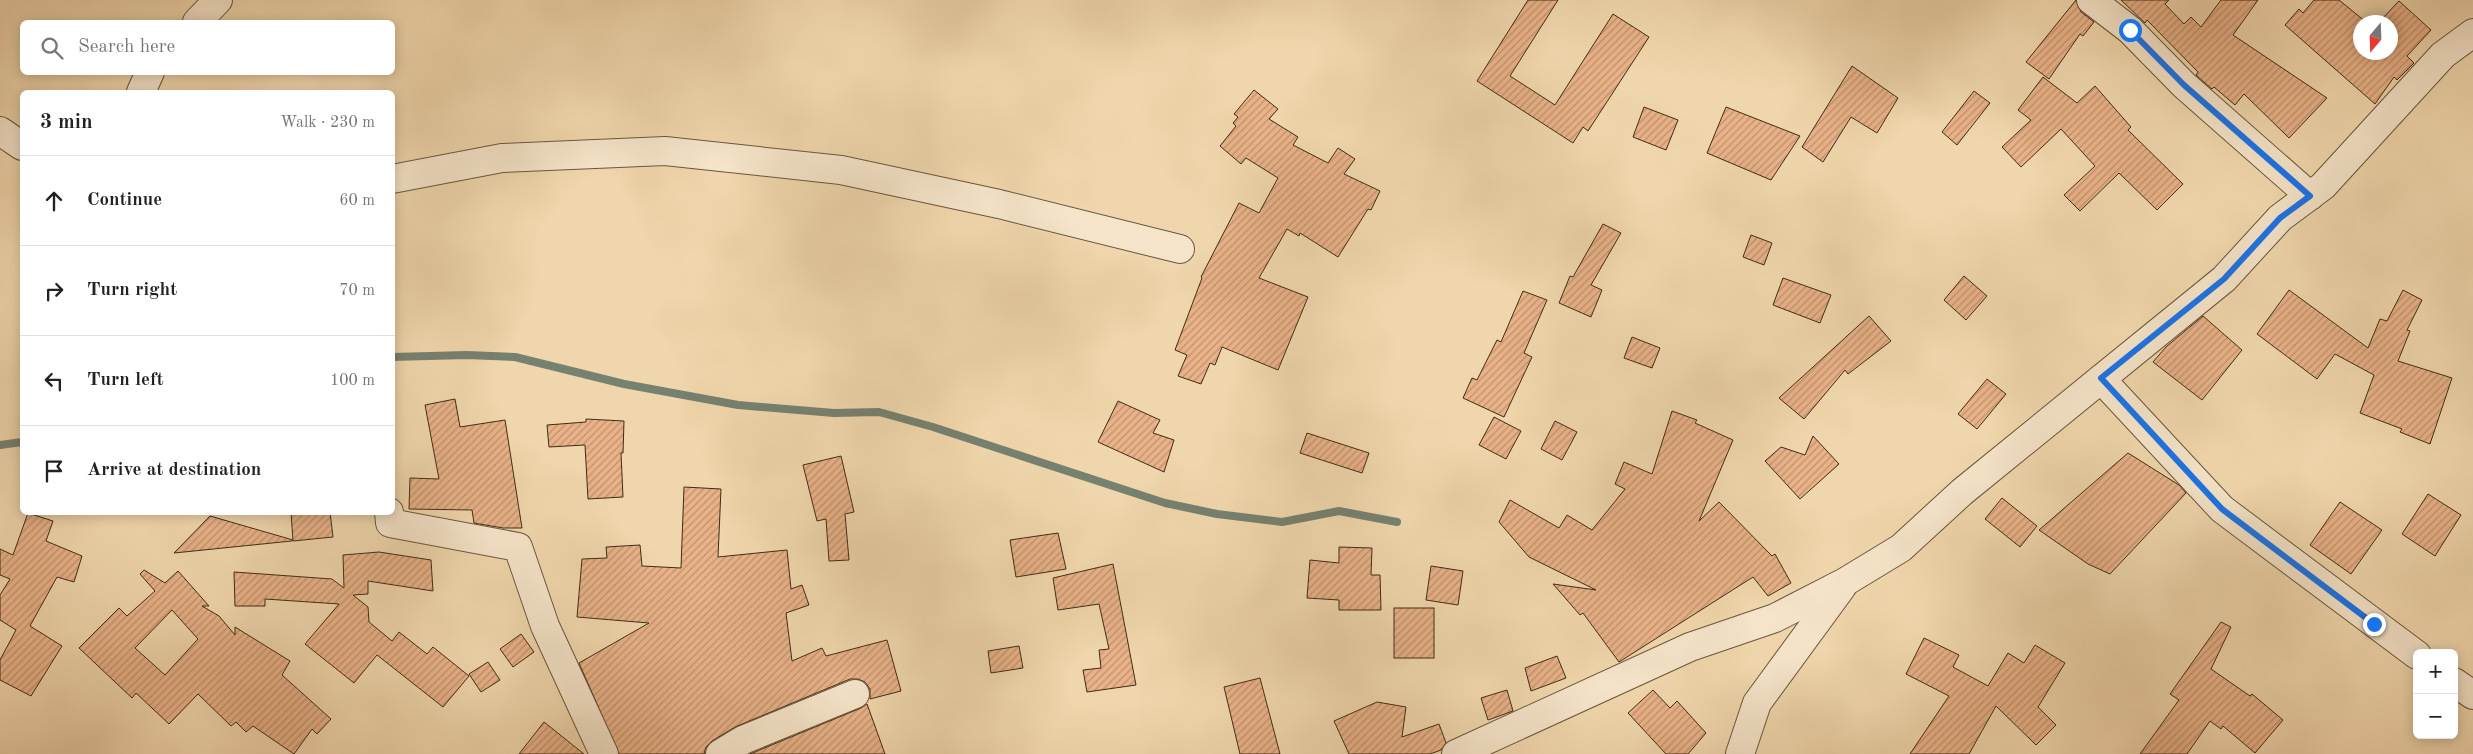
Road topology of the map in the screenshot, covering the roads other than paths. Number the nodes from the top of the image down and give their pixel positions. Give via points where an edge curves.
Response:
1 (218, 0) edge
2 (2091, 0) edge
3 (199, 20) edge
4 (2473, 33) edge
5 (149, 75) edge
6 (142, 90) edge
7 (0, 131) edge
8 (20, 145) edge
9 (395, 178) edge
10 (2310, 196) junction
11 (1180, 249) dead end
12 (2101, 378) junction
13 (389, 515) edge
14 (1845, 582) junction
15 (2413, 652) edge
16 (2458, 685) edge
17 (855, 694) dead end
18 (2473, 695) edge
19 (604, 754) edge
20 (720, 754) edge
21 (1456, 754) edge
22 (1740, 754) edge

1 - 3 street
2 - 10 street via 2130,30 2184,85
4 - 10 street via 2443,55 2323,186
5 - 6 street
7 - 8 street
9 - 11 street via 502,158 665,151 841,170 999,204
10 - 12 street via 2280,218 2224,279
12 - 14 street via 1962,492 1901,548
12 - 15 street via 2222,509
13 - 19 street via 390,523 518,547 545,626
14 - 21 street via 1775,618 1690,647
14 - 22 street via 1758,703
16 - 18 street
17 - 20 street via 744,740

